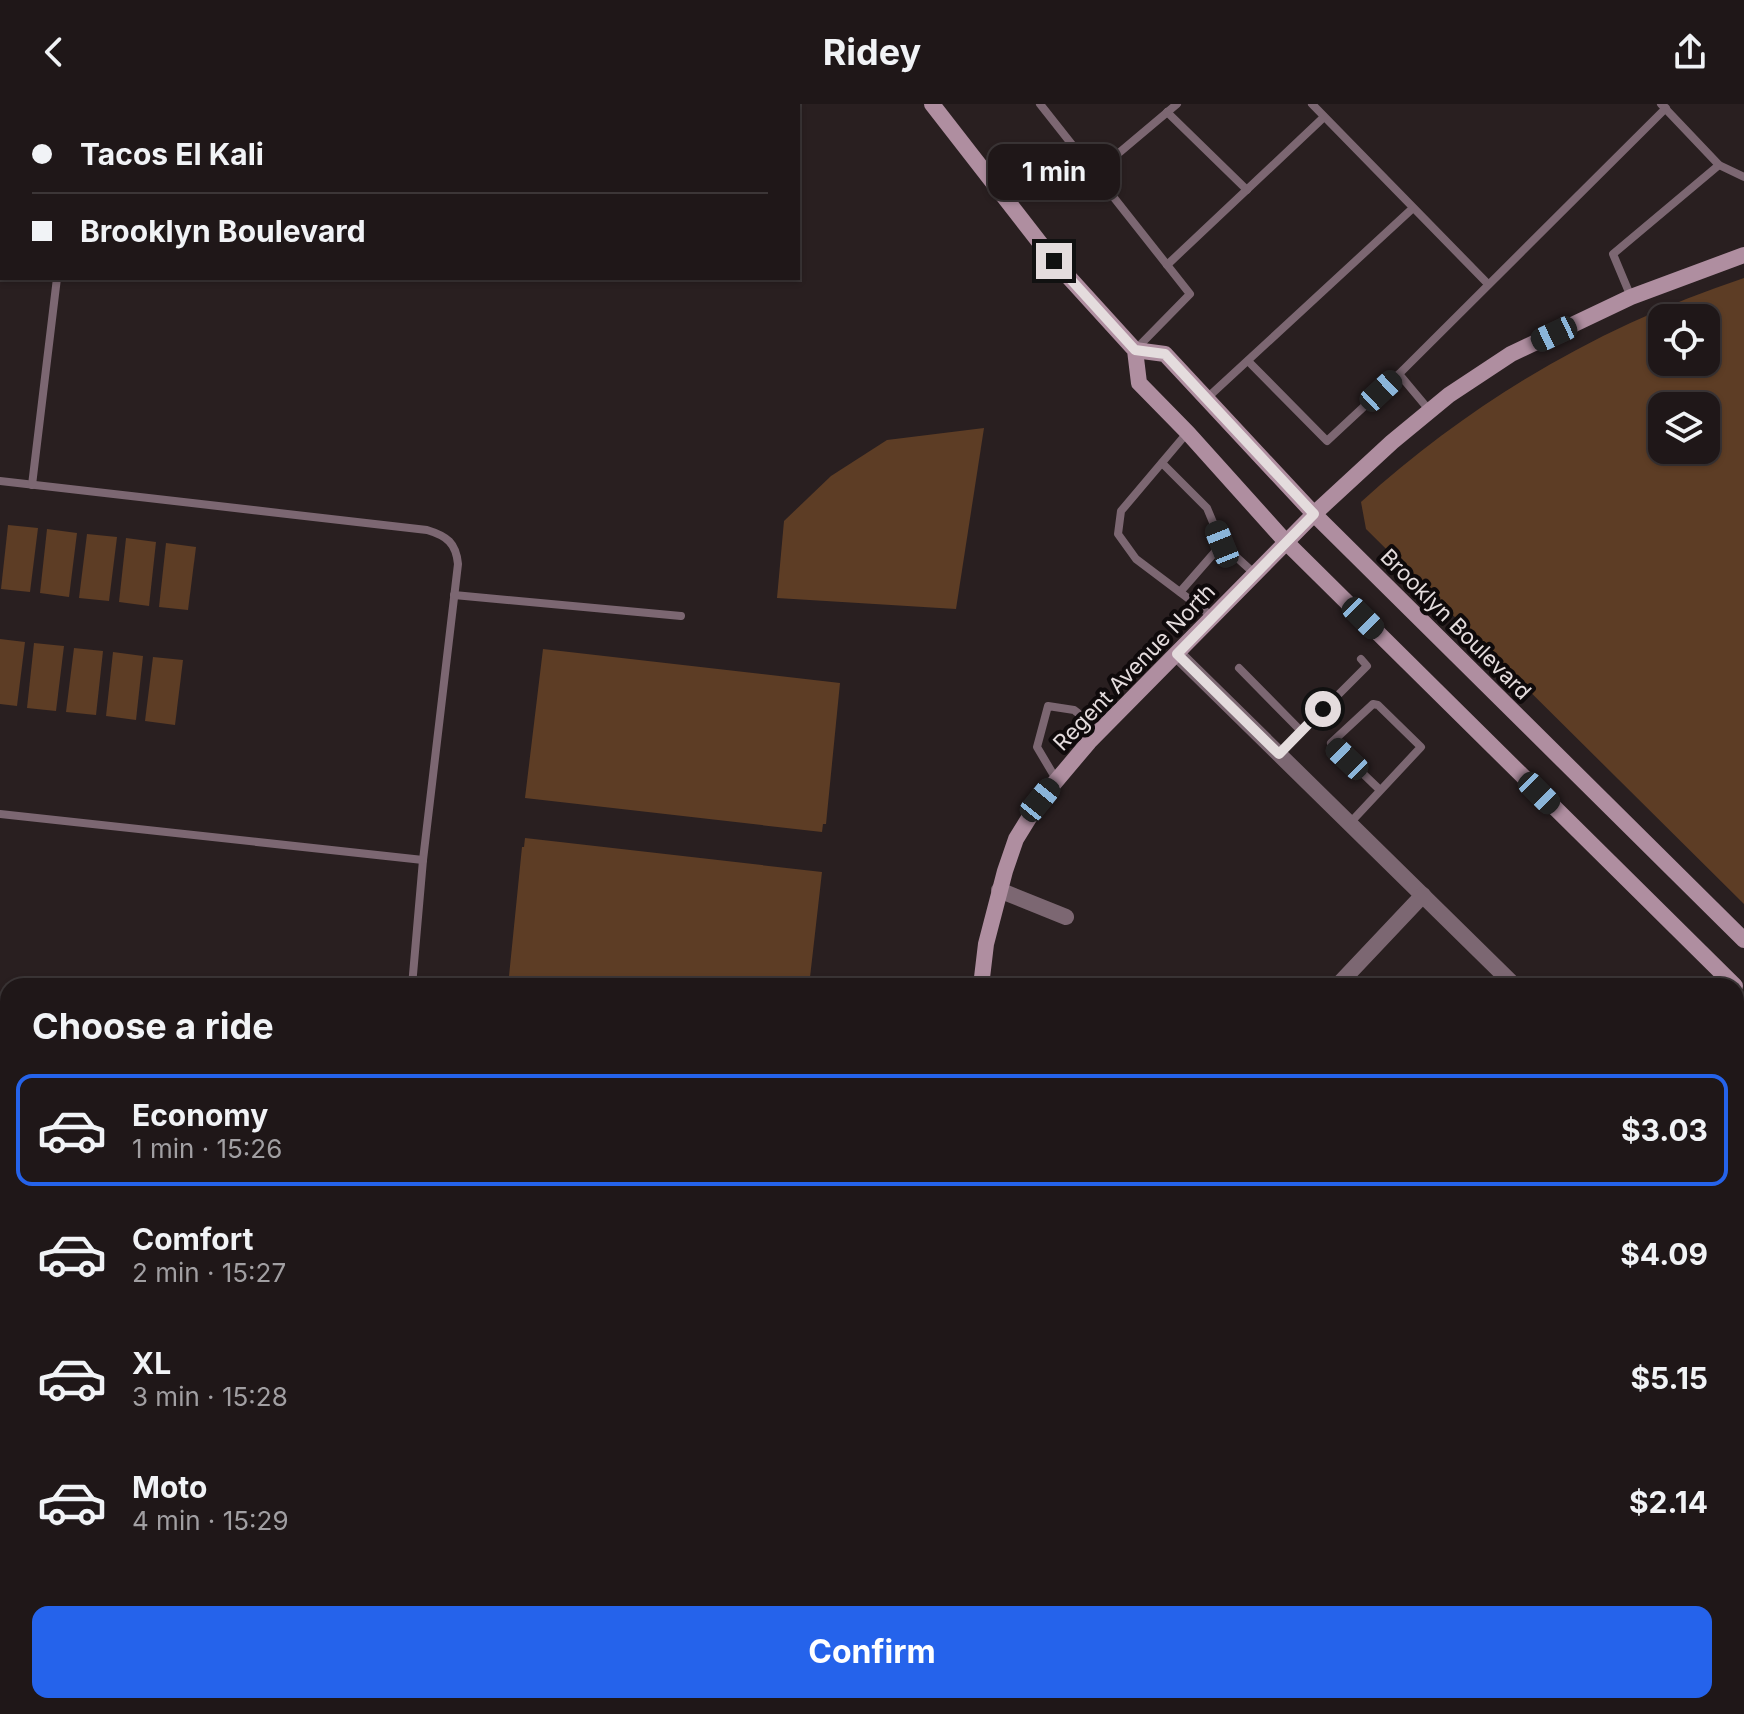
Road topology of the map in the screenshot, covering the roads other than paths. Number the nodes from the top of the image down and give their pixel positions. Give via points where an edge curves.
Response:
1 (932, 104) edge
2 (1040, 104) edge
3 (1177, 104) edge
4 (1312, 104) edge
5 (1664, 106) edge
6 (1167, 112) junction
7 (1324, 117) junction
8 (1719, 165) junction
9 (1095, 173) junction
10 (1744, 177) edge
11 (1247, 190) junction
12 (1413, 208) junction
13 (1744, 255) edge
14 (1167, 265) junction
15 (57, 280) edge
16 (1488, 284) junction
17 (1631, 297) junction
18 (1135, 350) junction
19 (1248, 361) junction
20 (1399, 374) junction
21 (1206, 400) junction
22 (1430, 411) junction
23 (1188, 433) junction
24 (1162, 463) junction
25 (0, 481) edge
26 (32, 485) junction
27 (1314, 514) junction
28 (1286, 542) junction
29 (1222, 544) junction
30 (1255, 574) junction
31 (1180, 592) junction
32 (454, 595) junction
33 (681, 616) dead end
34 (1213, 617) junction
35 (1177, 654) junction
36 (1361, 659) dead end
37 (1239, 668) dead end
38 (1101, 730) junction
39 (1301, 731) junction
40 (1279, 754) junction
41 (1057, 780) junction
42 (1380, 790) junction
43 (0, 814) edge
44 (1349, 823) junction
45 (423, 860) junction
46 (999, 890) junction
47 (1423, 895) junction
48 (1066, 917) dead end
49 (1744, 940) edge
50 (413, 978) edge
51 (982, 978) edge
52 (1345, 978) edge
53 (1507, 978) edge
54 (1726, 978) edge

1 - 18 main road via 1054,261
2 - 9 lane
3 - 6 lane
4 - 7 lane
5 - 8 lane
5 - 16 lane
6 - 9 lane
6 - 11 lane
7 - 11 lane
7 - 12 lane
8 - 10 lane
8 - 17 lane via 1613,254
9 - 14 lane
11 - 14 lane
12 - 16 lane
12 - 19 lane
13 - 17 main road, Regent Avenue North
14 - 18 lane via 1190,294
15 - 26 lane
16 - 20 lane
17 - 22 main road, Regent Avenue North via 1511,354
18 - 21 main road, Brooklyn Boulevard via 1165,354
18 - 23 main road via 1139,383
19 - 20 lane via 1327,441
19 - 21 lane
20 - 22 lane
21 - 27 main road, Brooklyn Boulevard
22 - 27 main road, Regent Avenue North
23 - 24 lane
23 - 28 main road
24 - 29 lane via 1207,508
24 - 31 lane via 1121,511 1118,534 1136,559
25 - 26 lane
26 - 32 lane via 427,530 442,534 457,550
27 - 28 main road, Regent Avenue North
27 - 49 main road, Brooklyn Boulevard
28 - 30 main road, Regent Avenue North
28 - 54 main road
29 - 30 lane
29 - 31 lane
30 - 34 main road, Regent Avenue North
31 - 34 lane
32 - 33 lane
32 - 45 lane
34 - 35 main road, Regent Avenue North
35 - 38 main road, Regent Avenue North
35 - 40 street
36 - 39 lane via 1367,666
37 - 39 lane
38 - 41 main road, Regent Avenue North
38 - 41 lane via 1074,710 1048,706 1037,747
39 - 40 lane
40 - 44 street
41 - 46 main road, Regent Avenue North via 1016,839
42 - 42 lane via 1331,743 1373,704 1421,747
42 - 44 lane
43 - 45 lane
44 - 47 street
45 - 50 lane
46 - 48 street
46 - 51 main road, Regent Avenue North
47 - 52 street
47 - 53 street

